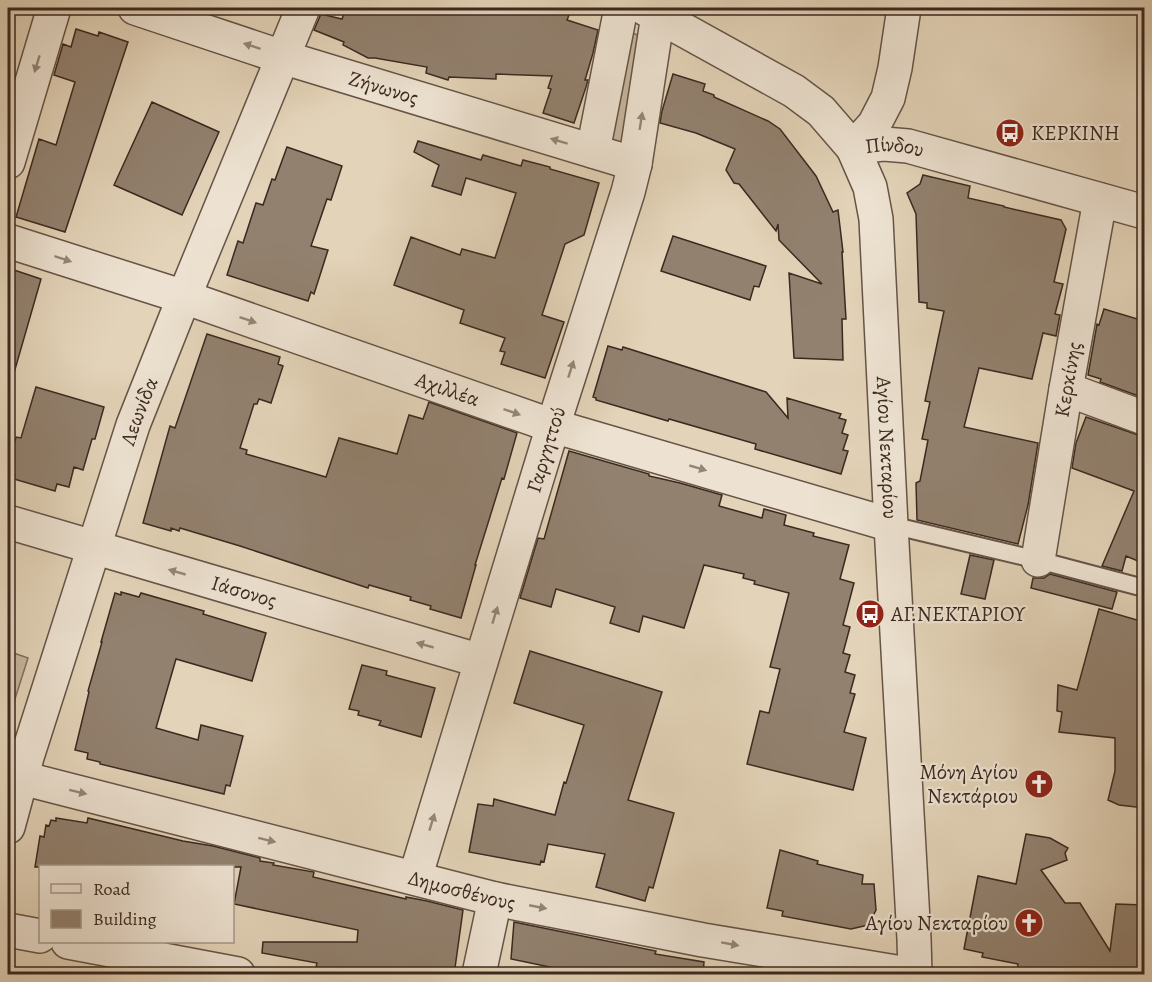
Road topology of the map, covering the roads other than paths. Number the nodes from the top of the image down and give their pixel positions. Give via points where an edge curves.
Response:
1 (54, 8) edge
2 (135, 8) edge
3 (303, 8) edge
4 (621, 8) edge
5 (904, 8) edge
6 (651, 11) edge
7 (282, 57) junction
8 (853, 148) junction
9 (592, 151) junction
10 (8, 162) edge
11 (634, 164) junction
12 (1100, 200) junction
13 (1144, 212) edge
14 (8, 241) edge
15 (184, 297) junction
16 (1066, 389) junction
17 (1144, 418) edge
18 (553, 426) junction
19 (8, 522) edge
20 (891, 525) junction
21 (94, 548) junction
22 (1038, 560) junction
23 (1144, 588) edge
24 (481, 661) junction
25 (19, 761) edge
26 (8, 827) edge
27 (415, 878) junction
28 (495, 899) junction
29 (8, 930) edge
30 (39, 936) edge
31 (73, 943) edge
32 (238, 975) edge
33 (479, 975) edge
34 (908, 975) edge
35 (915, 975) edge

1 -> 10 street
7 -> 2 street, Ζήνωνος
3 - 7 street, Λεωνίδα
4 - 9 street
5 - 8 street via 888,98 874,124
6 - 8 street, Πίνδου via 794,91 821,111
11 -> 6 street, Γαργηττού
9 -> 7 street, Ζήνωνος
7 - 15 street, Λεωνίδα
8 - 12 street, Πίνδου via 908,146
8 - 20 street, Αγίου Νεκταρίου via 870,187 876,219
9 - 11 street, Ζήνωνος
18 -> 11 street, Γαργηττού
12 - 13 street, Πίνδου
12 - 16 street, Κερκίνης
14 -> 15 street, Αχιλλέα
15 -> 18 street, Αχιλλέα
15 - 21 street, Λεωνίδα via 133,424
16 - 17 street
16 - 22 street, Κερκίνης
18 -> 20 street, Αχιλλέα
24 -> 18 street, Γαργηττού
19 - 21 street, Ιάσονος
20 - 22 lane
20 - 35 street, Αγίου Νεκταρίου
24 -> 21 street, Ιάσονος
21 - 25 street, Λεωνίδα
22 - 23 lane
27 -> 24 street, Γαργηττού
25 - 26 street, Λεωνίδα
25 -> 27 street, Δημοσθένους
27 - 28 street, Δημοσθένους
28 - 33 street
28 -> 34 street, Δημοσθένους
29 - 30 street
31 - 32 street

